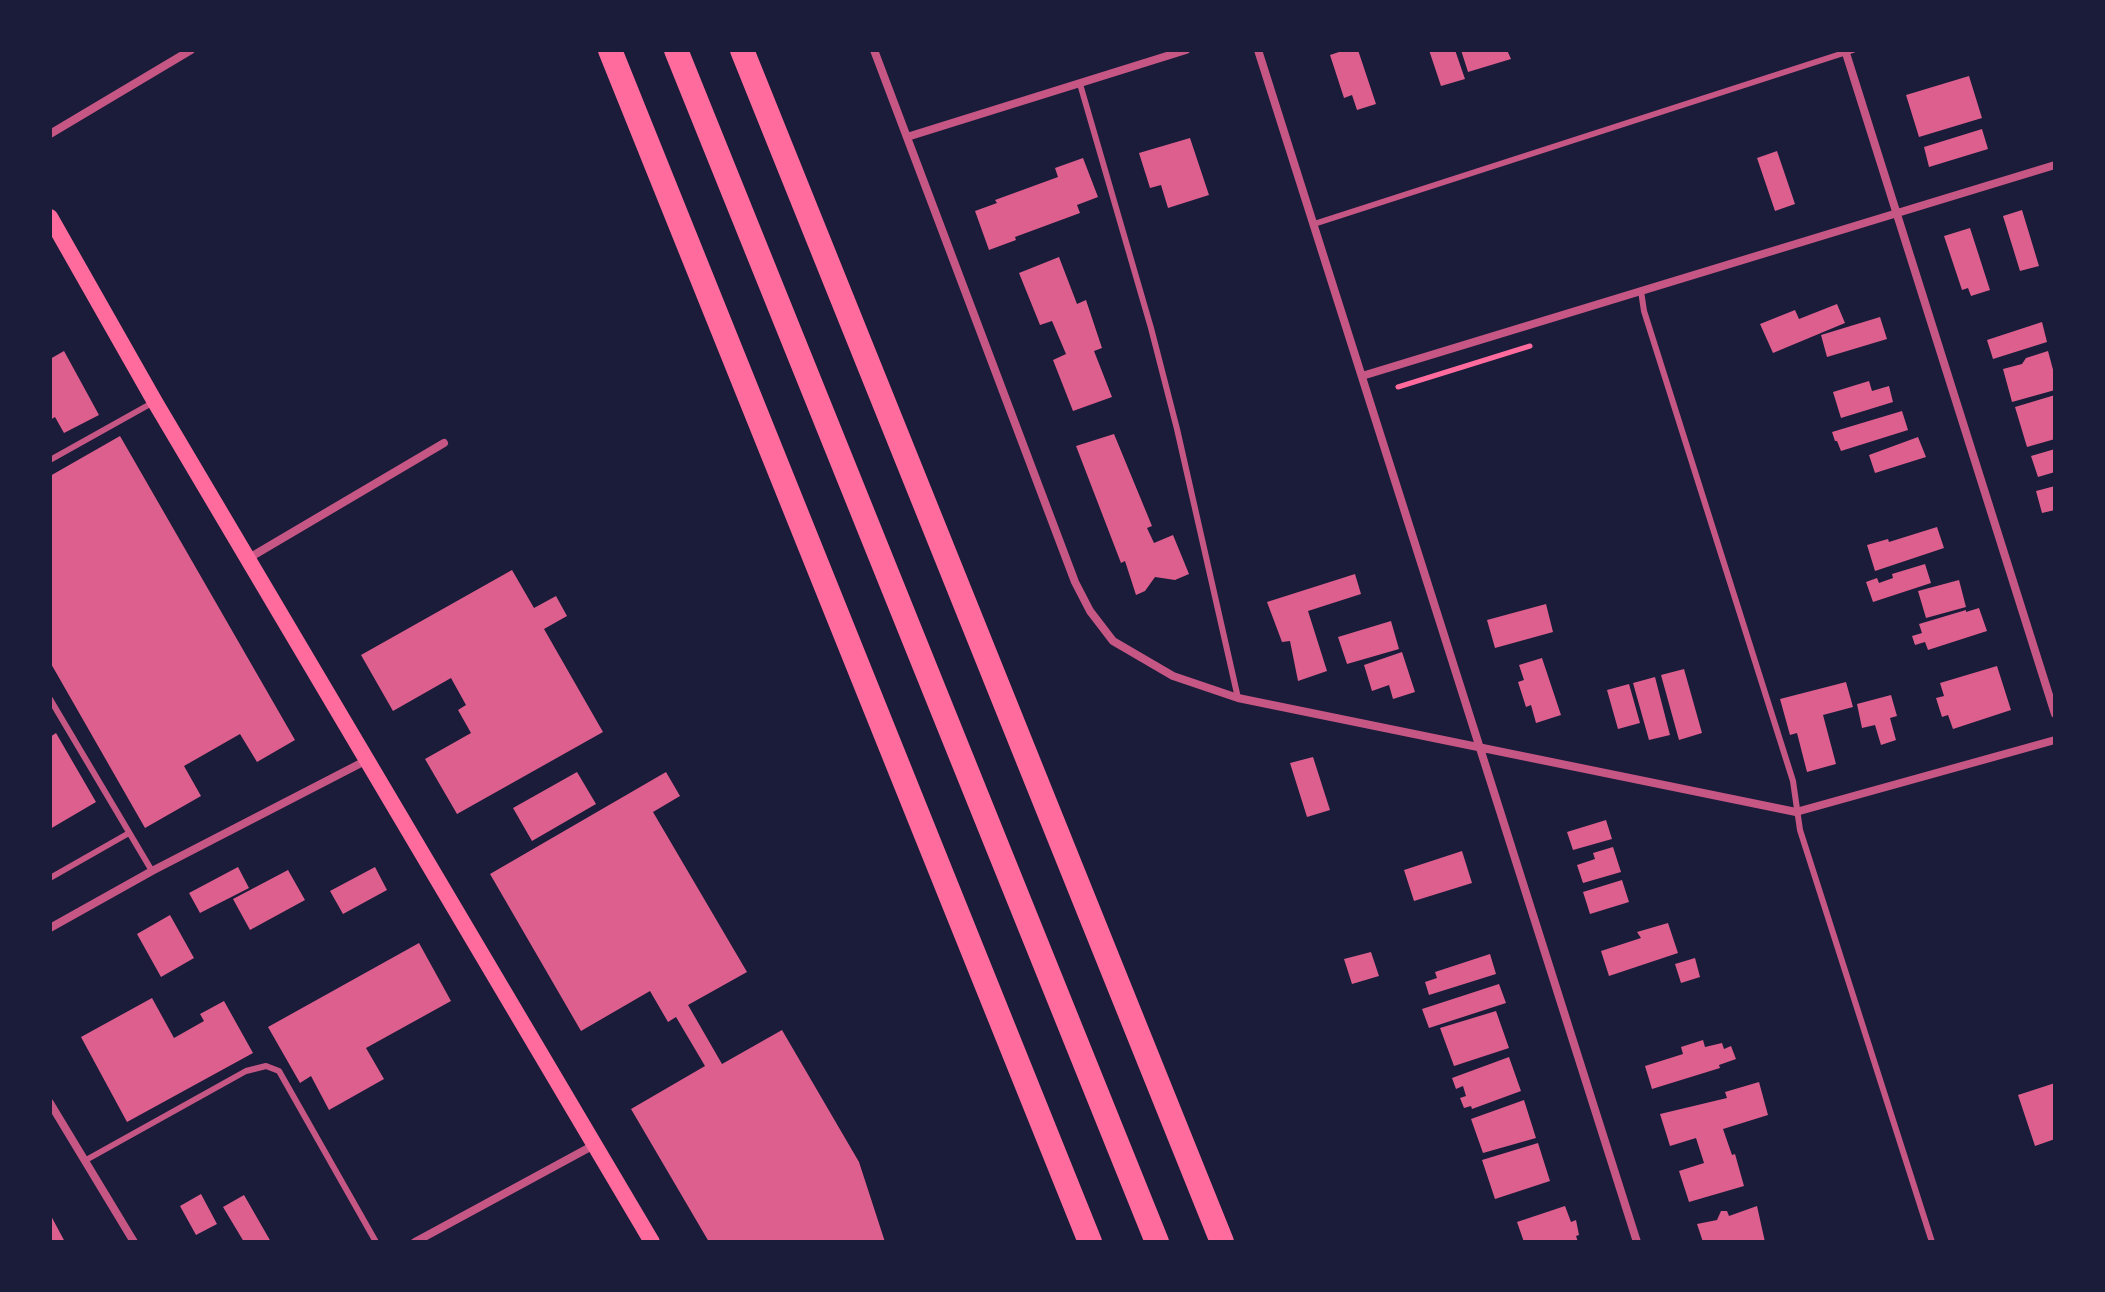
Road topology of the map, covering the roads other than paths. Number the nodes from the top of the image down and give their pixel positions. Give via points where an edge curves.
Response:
1 (191, 50) edge
2 (610, 50) edge
3 (676, 50) edge
4 (742, 50) edge
5 (874, 50) edge
6 (1186, 50) edge
7 (1258, 50) edge
8 (1848, 51) edge
9 (1080, 84) junction
10 (50, 134) edge
11 (907, 137) junction
12 (2055, 165) edge
13 (1897, 212) junction
14 (50, 217) edge
15 (1314, 224) junction
16 (1641, 291) junction
17 (1362, 376) junction
18 (155, 402) junction
19 (444, 443) dead end
20 (50, 460) edge
21 (249, 558) junction
22 (1238, 698) junction
23 (50, 699) edge
24 (2055, 714) edge
25 (2055, 740) edge
26 (1479, 748) junction
27 (367, 760) junction
28 (1796, 812) junction
29 (129, 833) junction
30 (152, 871) junction
31 (50, 878) edge
32 (50, 928) edge
33 (50, 1103) edge
34 (595, 1145) junction
35 (86, 1160) junction
36 (134, 1242) edge
37 (376, 1242) edge
38 (415, 1242) edge
39 (652, 1242) edge
40 (1090, 1242) edge
41 (1157, 1242) edge
42 (1222, 1242) edge
43 (1637, 1242) edge
44 (1932, 1242) edge

1 - 10 street
2 - 40 highway
3 - 41 highway
4 - 42 highway
5 - 11 street
6 - 9 street
7 - 15 street
8 - 13 street
8 - 15 lane
9 - 11 street
9 - 22 lane via 1177,429
11 - 22 street via 1090,611 1113,641 1173,676
12 - 13 street
13 - 16 street
13 - 24 street
14 - 18 main road
15 - 17 street
16 - 17 street
16 - 28 lane via 1793,781
17 - 26 street
18 - 20 lane
18 - 21 main road
19 - 21 street
21 - 27 main road
22 - 26 street
23 - 29 lane
25 - 28 street
26 - 28 street
26 - 43 street
27 - 30 street
27 - 34 main road
28 - 44 lane
29 - 30 lane
29 - 31 lane
30 - 32 street
33 - 35 street
34 - 38 street
34 - 39 main road
35 - 36 street
35 - 37 lane via 246,1071 266,1066 279,1071

